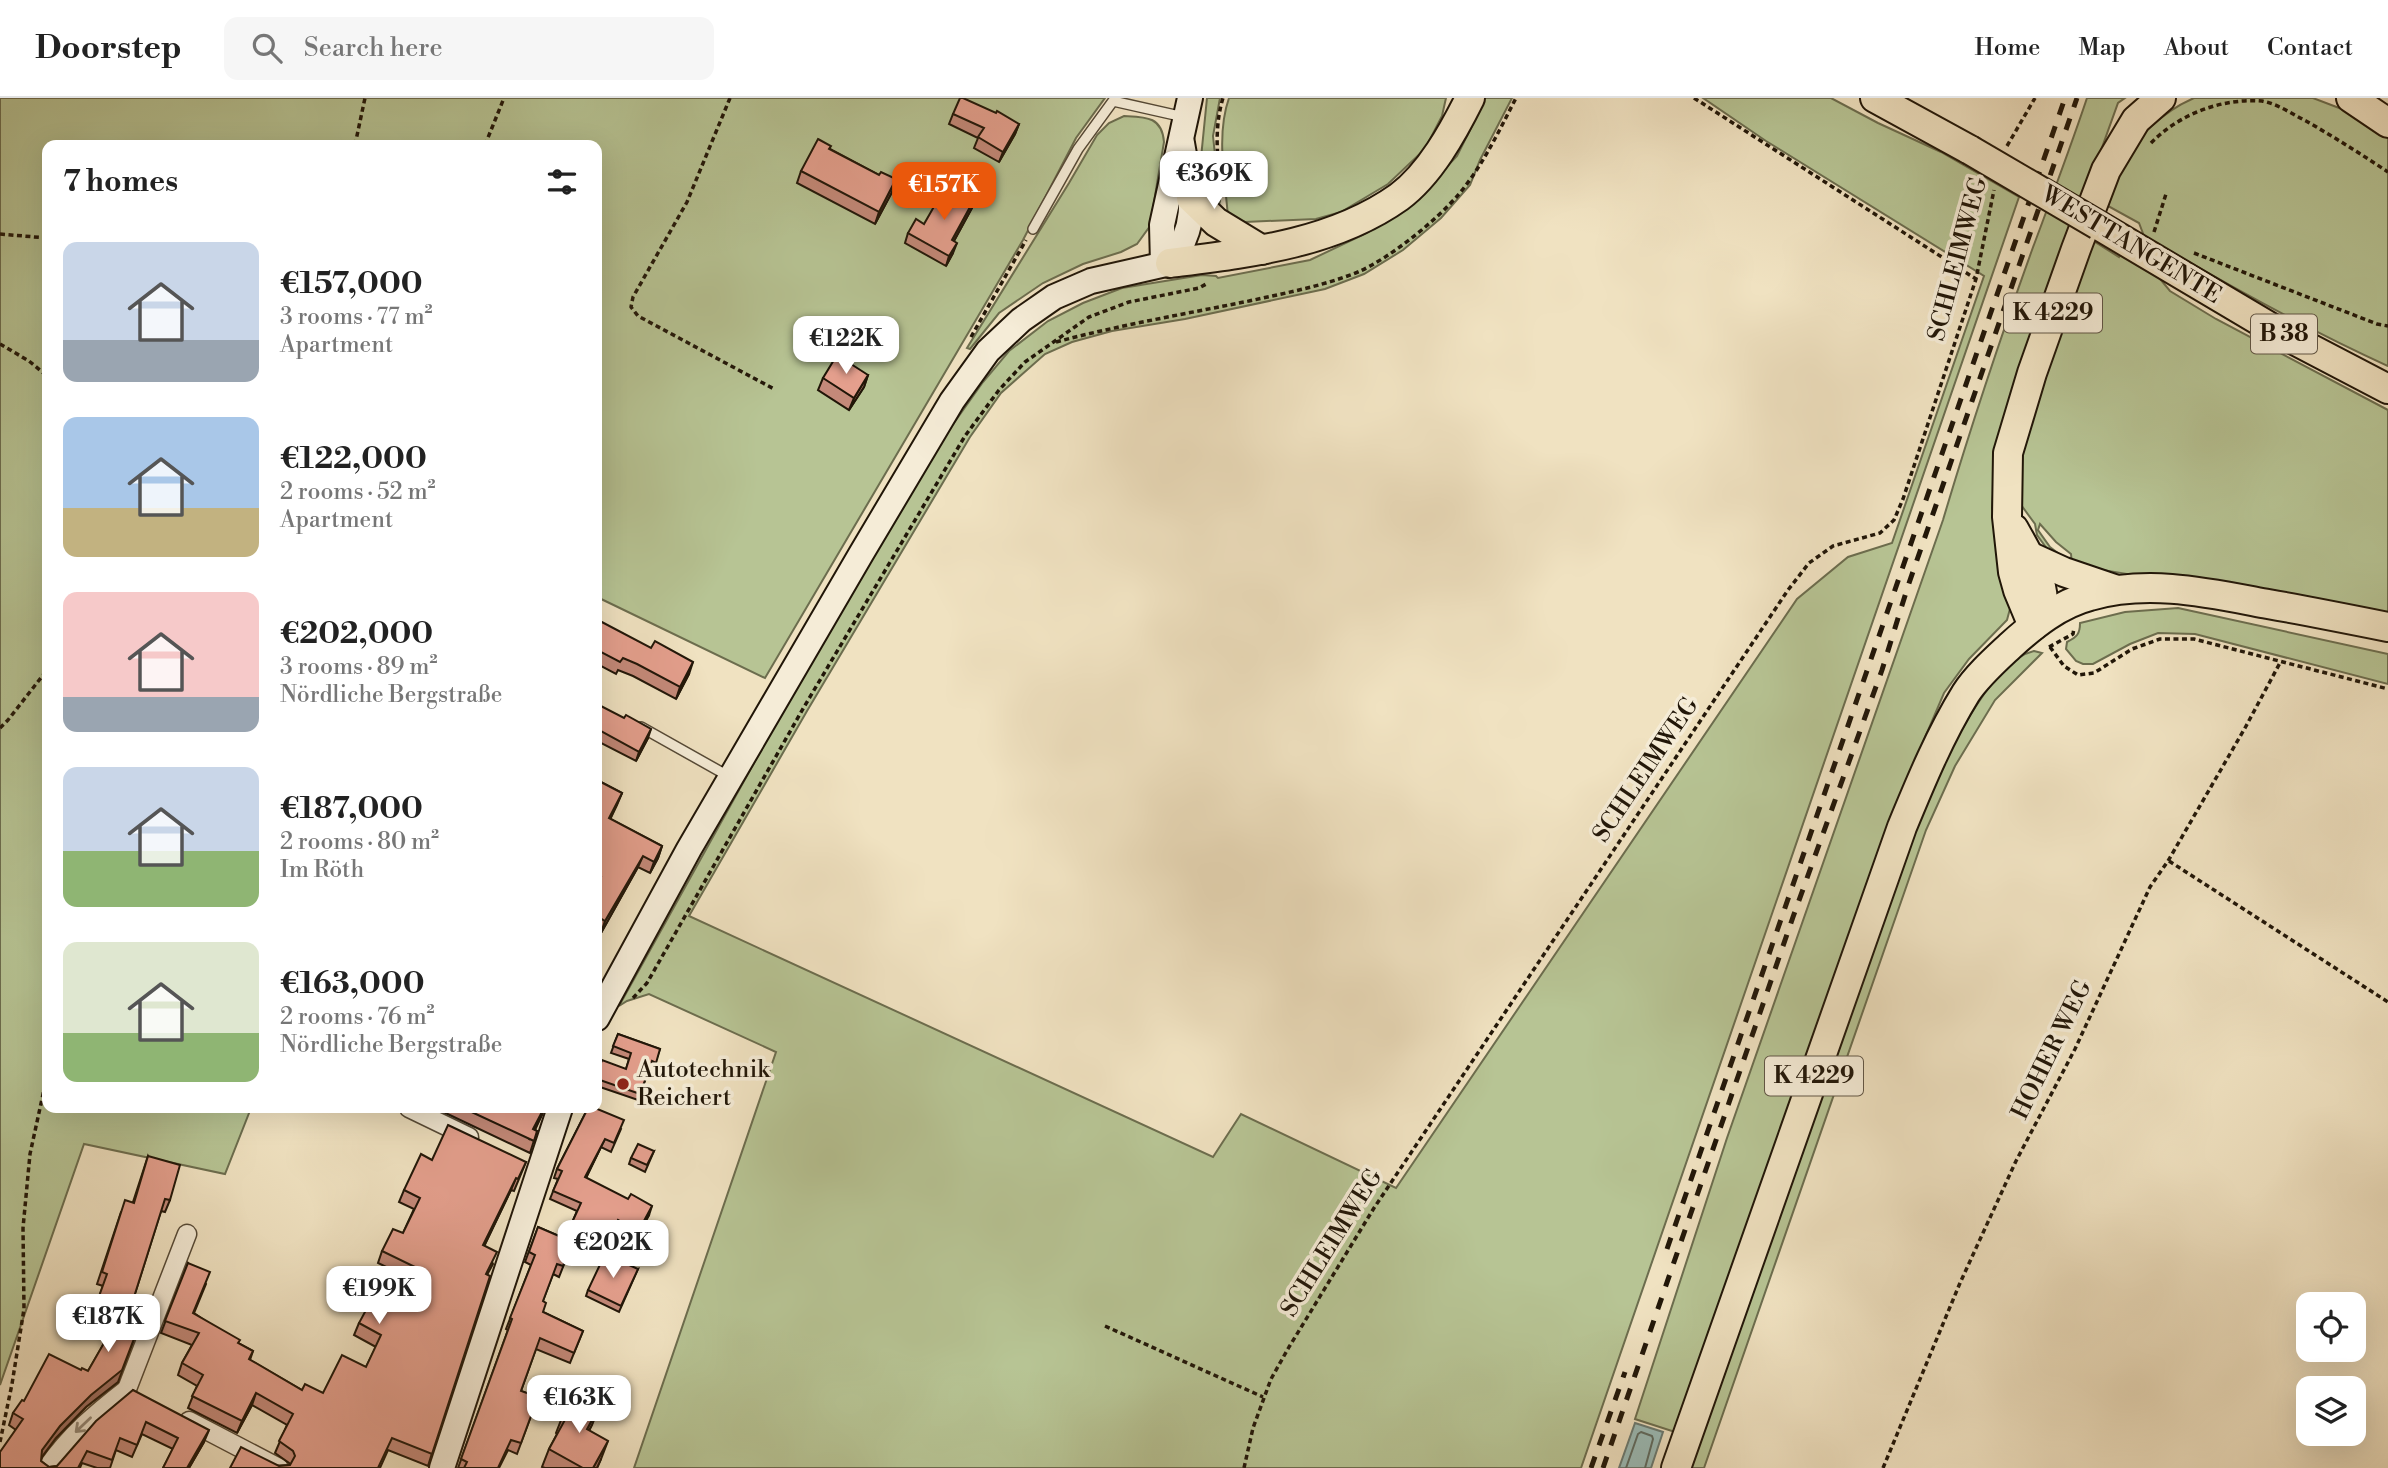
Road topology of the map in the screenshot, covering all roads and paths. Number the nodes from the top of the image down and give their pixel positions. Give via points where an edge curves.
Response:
1 (365, 98) edge
2 (504, 98) edge
3 (730, 98) edge
4 (1457, 98) edge
5 (1470, 98) edge
6 (1694, 98) edge
7 (1875, 98) edge
8 (2035, 98) edge
9 (2161, 98) edge
10 (2263, 100) edge
11 (2348, 101) edge
12 (1188, 108) edge
13 (2388, 123) edge
14 (1456, 127) junction
15 (356, 140) edge
16 (487, 140) edge
17 (1182, 143) junction
18 (2007, 145) dead end
19 (2146, 149) dead end
20 (2388, 172) edge
21 (1995, 185) dead end
22 (2166, 194) dead end
23 (1191, 198) junction
24 (1032, 229) joint
25 (0, 234) edge
26 (2153, 236) dead end
27 (42, 238) edge
28 (1262, 250) junction
29 (2192, 252) dead end
30 (1167, 264) junction
31 (1976, 279) junction
32 (2388, 326) edge
33 (1054, 342) dead end
34 (0, 344) edge
35 (967, 344) dead end
36 (42, 372) edge
37 (774, 389) dead end
38 (2388, 389) edge
39 (2007, 517) junction
40 (2029, 556) junction
41 (2116, 590) junction
42 (2073, 618) junction
43 (2388, 626) edge
44 (2041, 636) junction
45 (2388, 645) edge
46 (2281, 661) junction
47 (42, 677) edge
48 (2388, 689) edge
49 (638, 725) edge
50 (0, 728) edge
51 (731, 778) junction
52 (2168, 861) junction
53 (2388, 1002) edge
54 (602, 1004) edge
55 (602, 1008) edge
56 (42, 1099) edge
57 (419, 1113) edge
58 (557, 1113) edge
59 (480, 1142) edge
60 (187, 1234) dead end
61 (1105, 1326) dead end
62 (1263, 1397) junction
63 (174, 1413) edge
64 (0, 1442) edge
65 (47, 1468) edge
66 (279, 1468) edge
67 (442, 1468) edge
68 (1244, 1468) edge
69 (1676, 1468) edge
70 (1883, 1468) edge

1 - 15 path
2 - 16 path
3 - 37 path via 687,202 631,307 638,316
4 - 14 main road
5 - 14 main road
6 - 31 path
7 - 38 main road, WESTTANGENTE / B 38, bridge via 2275,330
8 - 18 path
9 - 39 main road, K 4229 via 2125,135 2106,170 2076,249 2008,453
10 - 19 path via 2202,107
10 - 20 path
11 - 13 main road
12 - 17 main road
12 - 24 lane via 1113,101
14 - 28 main road via 1401,196 1357,222
17 - 23 main road
17 - 30 main road via 1162,225
21 - 31 path, SCHLEIMWEG
22 - 26 path
23 - 28 main road via 1216,222
23 - 30 main road via 1189,231
24 - 35 path
25 - 27 path
28 - 30 main road
29 - 32 path
30 - 51 main road via 1091,281 1054,297 988,351 952,401
31 - 62 path, SCHLEIMWEG via 1894,520 1880,533 1833,546 1809,563 1788,590 1374,1208
33 - 55 path via 1025,362 965,436 647,983 622,1011
34 - 36 path
39 - 40 main road
39 - 44 main road via 2013,572
40 - 41 main road
40 - 44 main road via 2041,592
41 - 43 main road, K 4229 via 2160,587 2206,592
41 - 44 main road, K 4229 via 2068,604
42 - 44 main road
42 - 44 path via 2073,634
42 - 45 main road via 2130,604 2176,603
44 - 46 path via 2064,666 2078,675 2094,673 2132,649 2160,639 2194,639
44 - 69 main road, K 4229 via 1996,659 1968,690 1939,740 1907,814
46 - 48 path
46 - 52 path, HOHER WEG
47 - 50 path
49 - 51 lane
51 - 54 main road
52 - 53 path
52 - 70 path, HOHER WEG via 2150,887 2075,1049 2016,1161
56 - 64 path via 30,1154 23,1228 24,1309
57 - 59 street
58 - 67 main road via 533,1168
60 -> 65 street via 133,1392 86,1421
61 - 62 path
62 - 68 path, SCHLEIMWEG
63 - 66 street

